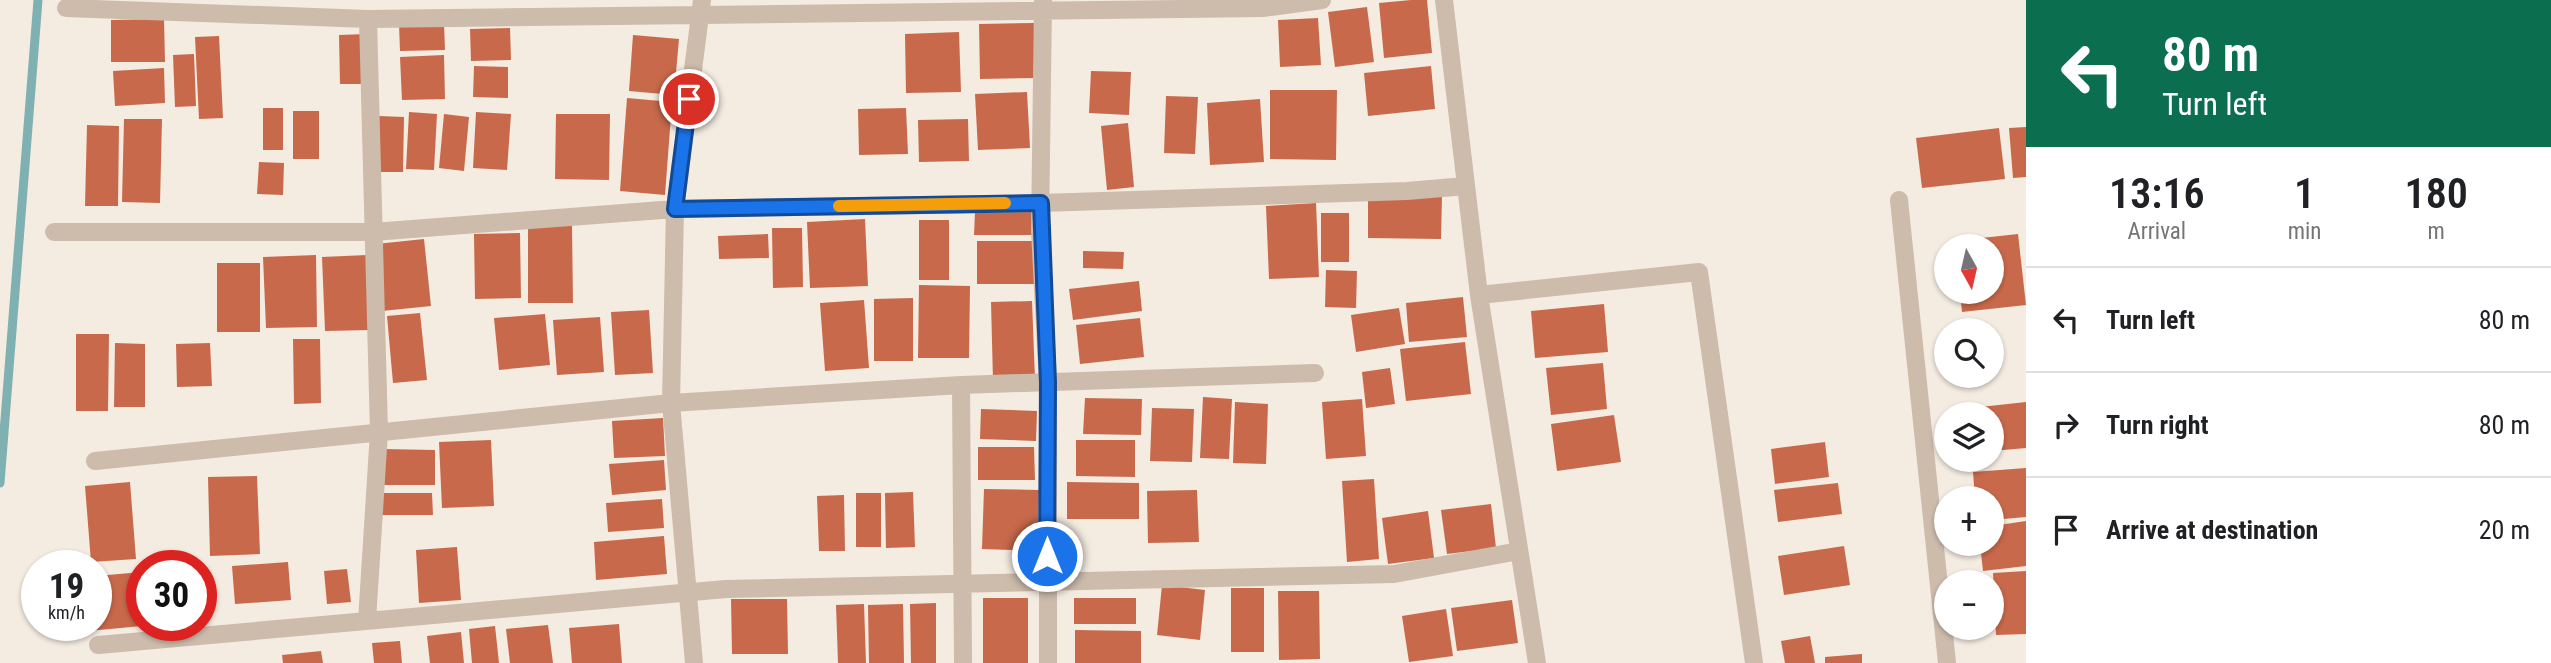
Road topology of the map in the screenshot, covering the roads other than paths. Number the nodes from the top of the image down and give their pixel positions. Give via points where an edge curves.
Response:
1 (1322, 0) edge
2 (1444, 0) edge
3 (1043, 6) edge
4 (66, 8) dead end
5 (701, 8) edge
6 (368, 19) junction
7 (1466, 186) junction
8 (1899, 201) dead end
9 (1041, 203) junction
10 (675, 209) junction
11 (54, 232) dead end
12 (373, 232) junction
13 (1479, 295) junction
14 (1315, 373) dead end
15 (1048, 383) junction
16 (961, 385) junction
17 (671, 403) junction
18 (379, 432) junction
19 (94, 461) dead end
20 (1520, 551) junction
21 (1047, 581) junction
22 (962, 583) junction
23 (688, 592) junction
24 (367, 621) junction
25 (98, 645) dead end
26 (694, 663) edge
27 (962, 663) edge
28 (1048, 663) edge
29 (1537, 663) edge
30 (1754, 663) edge
31 (1947, 663) edge

1 - 3 street via 1263,8
2 - 7 street
3 - 5 street
3 - 9 street
4 - 6 street
5 - 6 street
5 - 10 street
6 - 12 street
7 - 9 street
7 - 13 street
8 - 31 street
9 - 10 street
9 - 15 street
10 - 12 street
10 - 17 street
11 - 12 street
12 - 18 street
13 - 20 street
13 - 30 street via 1699,272
14 - 15 street
15 - 16 street
15 - 21 street
16 - 17 street
16 - 22 street
17 - 18 street
17 - 23 street
18 - 19 street
18 - 24 street
20 - 21 street via 1394,574
20 - 29 street
21 - 22 street
21 - 28 street
22 - 23 street
22 - 27 street
23 - 24 street
23 - 26 street
24 - 25 street

